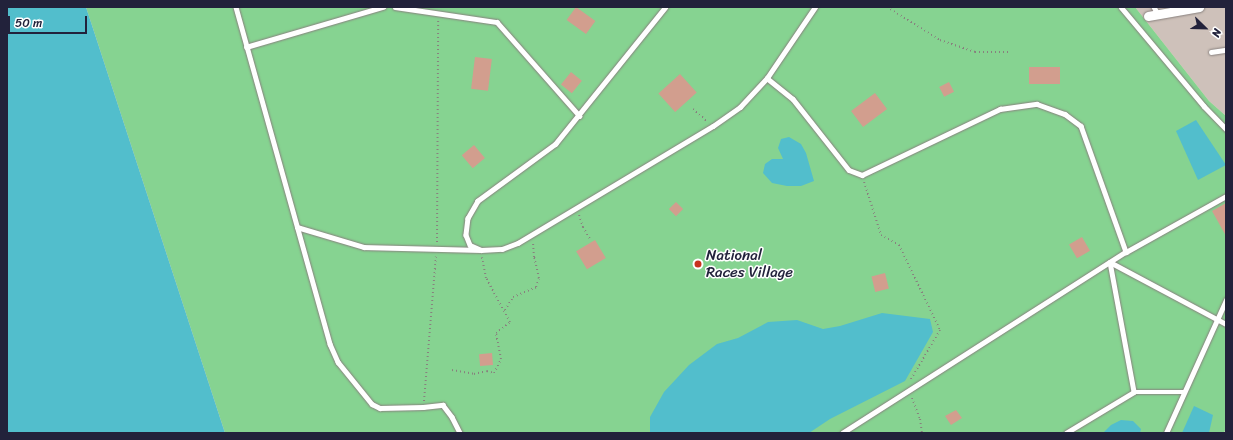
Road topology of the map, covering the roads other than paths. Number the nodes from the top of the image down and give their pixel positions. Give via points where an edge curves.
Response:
1 (236, 7) edge
2 (383, 7) edge
3 (395, 7) edge
4 (666, 7) edge
5 (815, 7) edge
6 (1121, 7) edge
7 (1199, 7) edge
8 (1156, 11) edge
9 (1148, 16) dead end
10 (246, 47) junction
11 (1226, 50) edge
12 (1211, 52) dead end
13 (767, 78) junction
14 (580, 116) junction
15 (1226, 129) edge
16 (1226, 196) edge
17 (297, 227) junction
18 (481, 250) junction
19 (1126, 252) junction
20 (1110, 262) junction
21 (1226, 300) edge
22 (1218, 320) junction
23 (1226, 324) edge
24 (1134, 392) junction
25 (1185, 392) junction
26 (460, 433) edge
27 (843, 433) edge
28 (1066, 433) edge
29 (1166, 433) edge

1 - 10 lane
2 - 10 lane
3 - 14 lane via 497,22
4 - 14 lane
5 - 13 lane
6 - 15 lane
7 - 8 street
8 - 9 street
10 - 17 lane
11 - 12 lane
13 - 18 lane via 740,107 713,126 533,235 502,248
13 - 19 lane via 793,99 849,170 862,175 1000,109 1037,104 1065,114 1081,126
14 - 18 lane via 556,144 478,201 468,218 466,235 470,245
16 - 19 lane
17 - 18 lane via 364,247
17 - 26 lane via 330,344 338,362 372,404 380,408 443,405
19 - 20 lane
20 - 22 lane
20 - 24 lane
20 - 27 lane
21 - 22 lane
22 - 23 lane
22 - 25 lane
24 - 25 lane
24 - 28 lane
25 - 29 lane

